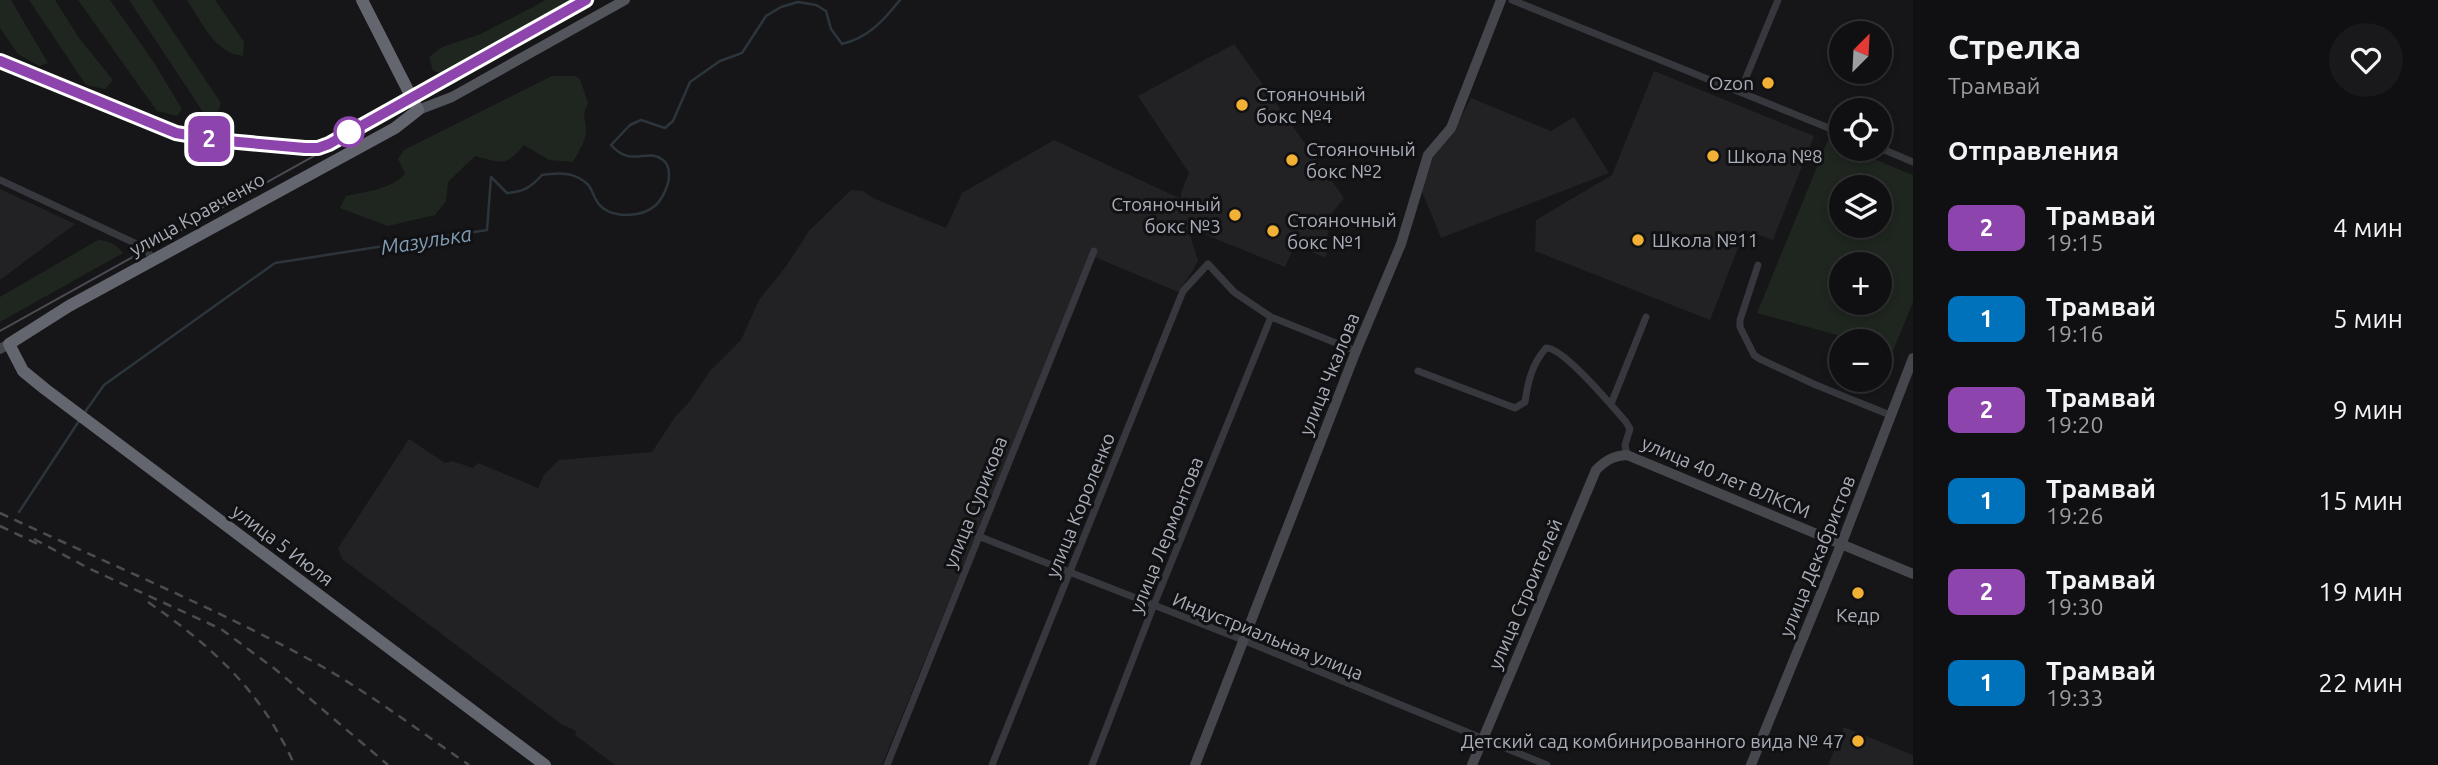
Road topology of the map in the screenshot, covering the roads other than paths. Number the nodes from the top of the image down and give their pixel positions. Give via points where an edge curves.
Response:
1 (362, 0) edge
2 (625, 0) edge
3 (1501, 0) edge
4 (1512, 0) edge
5 (1778, 0) edge
6 (1740, 92) junction
7 (418, 110) junction
8 (1829, 128) edge
9 (1892, 153) edge
10 (1913, 162) edge
11 (0, 180) edge
12 (1094, 251) dead end
13 (154, 259) junction
14 (1758, 265) dead end
15 (1270, 317) junction
16 (1646, 317) dead end
17 (5, 347) edge
18 (1356, 351) junction
19 (1913, 358) edge
20 (1418, 371) dead end
21 (1611, 404) junction
22 (1890, 415) junction
23 (1627, 455) junction
24 (978, 536) junction
25 (1841, 545) junction
26 (1070, 573) junction
27 (1913, 574) edge
28 (1153, 607) junction
29 (1243, 640) junction
30 (1483, 739) junction
31 (545, 765) edge
32 (887, 765) edge
33 (992, 765) edge
34 (1092, 765) edge
35 (1195, 765) edge
36 (1472, 765) edge
37 (1547, 765) edge
38 (1751, 765) edge

1 - 7 highway
2 - 7 main road, улица Кравченко via 452,97
3 - 18 main road, улица Чкалова via 1451,128 1428,155 1401,244
4 - 6 street
5 - 6 street
6 - 8 street
7 - 13 highway, улица Кравченко via 395,128
9 - 10 street
11 - 13 street via 143,247
12 - 24 street, улица Сурикова
13 - 17 highway, улица Кравченко
14 - 22 street via 1740,320 1755,355 1816,386
15 - 18 street
15 - 26 street, улица Короленко via 1234,292 1208,264 1183,291
15 - 28 street, улица Лермонтова
16 - 21 street
17 - 31 highway, улица 5 Июля via 23,371 45,389
18 - 29 main road, улица Чкалова
19 - 22 main road, улица Декабристов
20 - 21 street, улица 40 лет ВЛКСМ via 1515,408 1525,402 1531,370 1539,357 1552,348
21 - 23 street, улица 40 лет ВЛКСМ via 1630,429
22 - 25 main road, улица Декабристов
23 - 25 main road, улица 40 лет ВЛКСМ
23 - 30 main road, улица Строителей via 1605,461 1596,470
24 - 26 street, Индустриальная улица
24 - 32 street, улица Сурикова
25 - 27 main road, улица 40 лет ВЛКСМ
25 - 38 main road, улица Декабристов
26 - 28 street, Индустриальная улица
26 - 33 street, улица Короленко
28 - 29 street, Индустриальная улица
28 - 34 street, улица Лермонтова
29 - 30 street, Индустриальная улица
29 - 35 main road, улица Чкалова
30 - 36 main road, улица Строителей
30 - 37 street, Индустриальная улица

